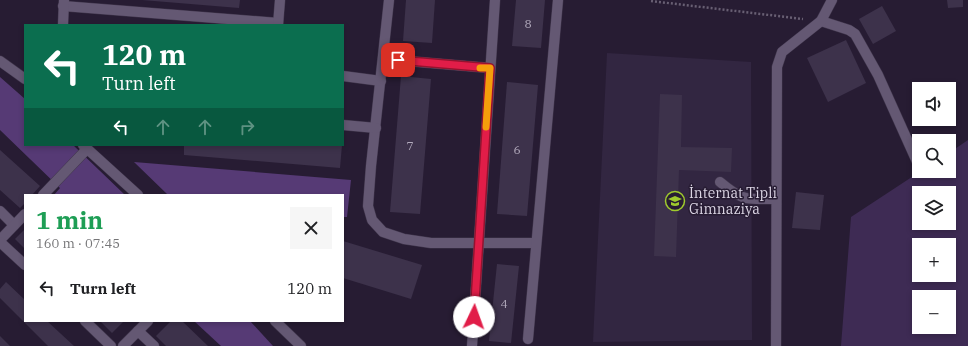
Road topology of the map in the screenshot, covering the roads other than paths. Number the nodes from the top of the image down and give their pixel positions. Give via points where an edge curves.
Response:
1 (280, 0) edge
2 (389, 0) edge
3 (495, 0) edge
4 (558, 0) edge
5 (832, 0) edge
6 (64, 3) edge
7 (821, 22) junction
8 (63, 24) edge
9 (278, 24) edge
10 (383, 59) junction
11 (0, 61) edge
12 (490, 68) junction
13 (344, 76) edge
14 (24, 78) edge
15 (381, 81) junction
16 (344, 125) edge
17 (376, 128) junction
18 (87, 146) edge
19 (912, 151) edge
20 (720, 182) dead end
21 (44, 194) edge
22 (137, 194) edge
23 (776, 199) junction
24 (0, 211) edge
25 (24, 215) edge
26 (14, 225) junction
27 (0, 241) edge
28 (478, 243) junction
29 (536, 243) junction
30 (24, 264) edge
31 (86, 322) edge
32 (147, 322) edge
33 (276, 322) edge
34 (138, 331) junction
35 (528, 339) dead end
36 (111, 346) edge
37 (123, 346) edge
38 (154, 346) edge
39 (301, 346) edge
40 (472, 346) edge
41 (776, 346) edge

1 - 9 street
2 - 10 street
3 - 12 street
4 - 29 street
5 - 7 street
6 - 8 street
6 - 9 street
7 - 19 street via 855,34 878,76
7 - 23 street via 782,52 779,61
10 - 12 street
10 - 15 street
11 - 14 street
12 - 28 street
13 - 15 street
15 - 17 street
16 - 17 street
17 - 28 street via 368,206 372,220 384,232 404,239 431,243
18 - 21 street
18 - 22 street
20 - 23 street via 737,196 748,199
23 - 41 street
24 - 26 street
25 - 26 street
26 - 27 street
27 - 30 street
28 - 29 street
28 - 40 street
29 - 35 street
31 - 36 street
32 - 34 street
33 - 39 street
34 - 37 street
34 - 38 street

